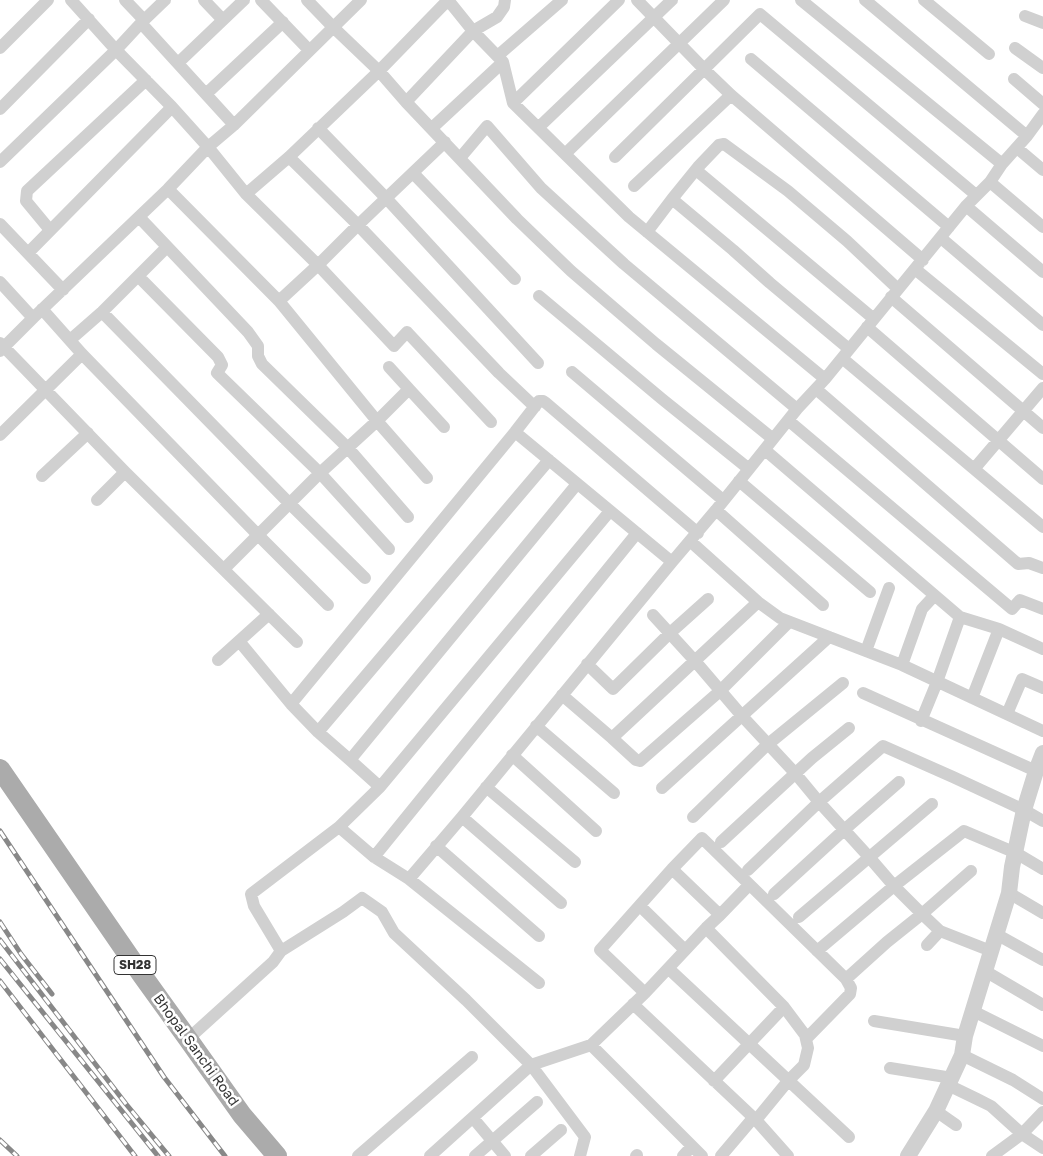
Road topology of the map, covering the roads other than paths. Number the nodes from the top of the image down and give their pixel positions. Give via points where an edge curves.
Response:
1 (48, 0) edge
2 (71, 0) edge
3 (125, 0) edge
4 (165, 0) edge
5 (204, 0) edge
6 (244, 0) edge
7 (261, 0) edge
8 (307, 0) edge
9 (361, 0) edge
10 (448, 0) edge
11 (505, 0) edge
12 (562, 0) edge
13 (619, 0) edge
14 (637, 0) edge
15 (672, 0) edge
16 (724, 0) edge
17 (801, 0) edge
18 (865, 0) edge
19 (924, 0) edge
20 (654, 16) junction
21 (1025, 16) dead end
22 (89, 19) junction
23 (223, 20) junction
24 (142, 22) junction
25 (283, 22) junction
26 (1043, 23) edge
27 (333, 27) junction
28 (473, 31) junction
29 (680, 43) junction
30 (0, 48) edge
31 (1015, 48) dead end
32 (116, 50) junction
33 (309, 50) junction
34 (989, 54) dead end
35 (501, 59) junction
36 (751, 59) dead end
37 (178, 63) junction
38 (1043, 68) edge
39 (705, 70) junction
40 (378, 71) junction
41 (1014, 79) dead end
42 (146, 80) junction
43 (206, 94) junction
44 (731, 95) junction
45 (406, 102) junction
46 (514, 103) junction
47 (1043, 104) edge
48 (172, 107) junction
49 (0, 110) edge
50 (1042, 118) edge
51 (234, 124) junction
52 (539, 127) junction
53 (318, 128) junction
54 (432, 128) junction
55 (1026, 136) junction
56 (445, 142) junction
57 (208, 147) junction
58 (1017, 148) junction
59 (565, 154) junction
60 (289, 156) junction
61 (615, 157) dead end
62 (460, 158) junction
63 (0, 162) edge
64 (1002, 164) junction
65 (696, 170) junction
66 (1043, 170) edge
67 (413, 173) junction
68 (990, 182) junction
69 (634, 186) dead end
70 (168, 189) junction
71 (246, 194) junction
72 (976, 195) junction
73 (386, 198) junction
74 (672, 199) junction
75 (966, 206) junction
76 (139, 217) junction
77 (358, 225) junction
78 (949, 228) junction
79 (1043, 228) edge
80 (2, 229) edge
81 (50, 230) junction
82 (647, 232) junction
83 (941, 238) junction
84 (167, 247) junction
85 (28, 253) junction
86 (318, 265) junction
87 (919, 265) junction
88 (1043, 272) edge
89 (138, 276) junction
90 (515, 279) dead end
91 (0, 282) edge
92 (63, 290) junction
93 (895, 293) junction
94 (539, 296) dead end
95 (279, 301) junction
96 (102, 312) junction
97 (38, 314) junction
98 (870, 323) junction
99 (1043, 325) edge
100 (70, 340) junction
101 (1, 347) edge
102 (82, 354) junction
103 (845, 354) junction
104 (538, 363) dead end
105 (389, 367) dead end
106 (572, 372) dead end
107 (1043, 374) edge
108 (825, 379) junction
109 (1043, 388) edge
110 (409, 389) junction
111 (816, 390) junction
112 (45, 391) junction
113 (535, 407) junction
114 (798, 409) junction
115 (1023, 412) junction
116 (377, 421) junction
117 (789, 421) junction
118 (491, 422) dead end
119 (444, 427) dead end
120 (1043, 428) edge
121 (515, 432) junction
122 (88, 433) junction
123 (0, 435) edge
124 (773, 439) junction
125 (998, 440) junction
126 (348, 448) junction
127 (764, 450) junction
128 (549, 460) junction
129 (974, 468) junction
130 (749, 469) junction
131 (125, 472) junction
132 (320, 473) junction
133 (42, 476) dead end
134 (428, 478) dead end
135 (1043, 479) edge
136 (739, 481) junction
137 (577, 484) junction
138 (97, 500) dead end
139 (290, 504) junction
140 (720, 505) junction
141 (610, 511) junction
142 (408, 516) dead end
143 (1043, 527) edge
144 (637, 533) junction
145 (258, 536) junction
146 (694, 537) junction
147 (389, 549) dead end
148 (672, 562) junction
149 (1043, 568) edge
150 (224, 569) junction
151 (365, 578) dead end
152 (890, 588) dead end
153 (870, 592) dead end
154 (934, 596) junction
155 (708, 599) dead end
156 (758, 602) junction
157 (328, 605) dead end
158 (823, 605) dead end
159 (1043, 608) edge
160 (269, 614) junction
161 (653, 615) dead end
162 (960, 617) junction
163 (789, 622) junction
164 (999, 629) junction
165 (670, 633) junction
166 (829, 637) junction
167 (239, 641) junction
168 (297, 642) dead end
169 (1043, 649) edge
170 (866, 651) junction
171 (218, 660) dead end
172 (695, 661) junction
173 (587, 664) junction
174 (902, 665) junction
175 (938, 682) junction
176 (843, 683) dead end
177 (1043, 688) edge
178 (720, 691) junction
179 (862, 694) dead end
180 (562, 695) junction
181 (972, 698) junction
182 (292, 704) junction
183 (1007, 714) junction
184 (742, 716) junction
185 (921, 721) junction
186 (536, 726) junction
187 (849, 728) dead end
188 (1043, 731) edge
189 (318, 732) junction
190 (612, 738) junction
191 (767, 745) junction
192 (1043, 753) edge
193 (512, 755) junction
194 (350, 760) junction
195 (0, 769) edge
196 (795, 773) junction
197 (1038, 776) edge
198 (899, 782) dead end
199 (380, 787) junction
200 (486, 787) junction
201 (662, 788) dead end
202 (614, 793) dead end
203 (819, 802) junction
204 (932, 804) dead end
205 (1024, 810) junction
206 (462, 817) junction
207 (693, 817) dead end
208 (1043, 821) edge
209 (340, 827) junction
210 (844, 830) junction
211 (596, 831) dead end
212 (721, 842) dead end
213 (436, 846) junction
214 (1016, 853) junction
215 (374, 856) junction
216 (869, 857) junction
217 (575, 862) dead end
218 (672, 869) junction
219 (1043, 869) edge
220 (748, 870) dead end
221 (971, 871) dead end
222 (409, 880) junction
223 (749, 885) junction
224 (894, 886) junction
225 (1009, 893) junction
226 (774, 894) dead end
227 (561, 903) dead end
228 (640, 906) junction
229 (1043, 913) edge
230 (922, 914) junction
231 (720, 915) junction
232 (799, 917) dead end
233 (706, 928) junction
234 (940, 931) junction
235 (996, 934) junction
236 (539, 936) dead end
237 (927, 945) dead end
238 (280, 950) junction
239 (685, 950) junction
240 (817, 950) junction
241 (991, 951) junction
242 (1043, 960) edge
243 (669, 968) junction
244 (985, 971) junction
245 (846, 979) junction
246 (539, 983) dead end
247 (644, 993) junction
248 (633, 1004) junction
249 (1043, 1005) edge
250 (784, 1007) junction
251 (973, 1011) junction
252 (874, 1021) dead end
253 (965, 1036) junction
254 (188, 1039) junction
255 (806, 1039) junction
256 (749, 1044) junction
257 (591, 1045) junction
258 (1043, 1046) edge
259 (962, 1055) junction
260 (472, 1057) dead end
261 (530, 1065) junction
262 (890, 1068) dead end
263 (714, 1081) junction
264 (788, 1081) junction
265 (950, 1082) junction
266 (1043, 1099) edge
267 (537, 1102) dead end
268 (936, 1111) junction
269 (1043, 1112) edge
270 (473, 1118) junction
271 (755, 1118) junction
272 (956, 1125) dead end
273 (561, 1130) dead end
274 (1022, 1134) junction
275 (849, 1137) dead end
276 (493, 1141) junction
277 (692, 1146) junction
278 (1043, 1148) edge
279 (277, 1156) edge
280 (358, 1156) edge
281 (430, 1156) edge
282 (475, 1156) edge
283 (505, 1156) edge
284 (531, 1156) edge
285 (580, 1156) edge
286 (683, 1156) edge
287 (702, 1156) edge
288 (721, 1156) edge
289 (788, 1156) edge
290 (908, 1156) edge
291 (992, 1156) edge

1 - 30 street
2 - 22 street
3 - 24 street
4 - 24 street
5 - 23 street
6 - 23 street
7 - 25 street
8 - 27 street
9 - 27 street
10 - 28 street
10 - 40 street
11 - 28 street via 497,16
12 - 35 street via 502,52
13 - 46 street
14 - 20 street
15 - 20 street
16 - 29 street
17 - 64 street
18 - 55 street
19 - 34 street
20 - 29 street
20 - 52 street
21 - 26 street
22 - 32 street
22 - 49 street
23 - 37 street
24 - 32 street
24 - 37 street
25 - 33 street
25 - 43 street
27 - 33 street
27 - 40 street
28 - 35 street
28 - 45 street
29 - 39 street
29 - 59 street
31 - 38 street
32 - 42 street
32 - 63 street
33 - 51 street
35 - 46 street
35 - 54 street
36 - 78 street
37 - 43 street
39 - 44 street
39 - 61 street
39 - 72 street via 760,14
40 - 45 street
40 - 53 street
41 - 47 street
42 - 48 street
42 - 81 street via 27,191 26,201
43 - 51 street
44 - 69 street
44 - 87 street
45 - 54 street
46 - 52 street
48 - 57 street
48 - 81 street
50 - 55 street
51 - 57 street
52 - 59 street
53 - 60 street
53 - 73 street
54 - 56 street
55 - 58 street
56 - 62 street
56 - 67 street
57 - 70 street
57 - 71 street
58 - 64 street
58 - 66 street
59 - 82 street
60 - 71 street
60 - 77 street
62 - 114 street via 487,126 542,188 624,264
62 - 124 street via 571,270
64 - 68 street
65 - 74 street
65 - 93 street via 720,145 728,146 847,241
65 - 98 street
67 - 73 street
67 - 90 street
68 - 72 street
68 - 79 street
70 - 76 street
70 - 95 street
71 - 86 street
72 - 75 street
73 - 77 street
73 - 104 street
74 - 82 street
74 - 103 street via 770,283
75 - 78 street
75 - 88 street
76 - 84 street
76 - 92 street
77 - 86 street
77 - 113 street via 499,374
78 - 83 street
80 - 85 street
81 - 85 street
82 - 108 street
83 - 87 street
83 - 99 street
84 - 89 street
84 - 126 street via 248,332 258,346 262,364
85 - 92 street
86 - 95 street
86 - 118 street via 394,346 407,332
87 - 93 street
87 - 107 street
89 - 96 street
89 - 132 street via 218,357 222,365 217,373
91 - 97 street
92 - 97 street
93 - 98 street
93 - 115 street
94 - 130 street
95 - 116 street
96 - 100 street
96 - 139 street
97 - 100 street
97 - 101 street
98 - 103 street
98 - 125 street
100 - 102 street
101 - 112 street
102 - 112 street
102 - 145 street
103 - 108 street
103 - 129 street
105 - 110 street
106 - 140 street
108 - 111 street
109 - 115 street
110 - 116 street
110 - 119 street
111 - 114 street
111 - 149 street via 1018,564 1029,563
112 - 122 street
112 - 123 street
113 - 121 street
113 - 146 street via 539,401 546,403
114 - 117 street
115 - 120 street
115 - 125 street
116 - 126 street
116 - 134 street
117 - 124 street
117 - 159 street via 1012,609 1020,600
121 - 128 street
121 - 182 street
122 - 131 street
122 - 133 street
124 - 127 street
125 - 129 street
125 - 135 street
126 - 132 street
126 - 142 street
127 - 130 street
127 - 154 street
128 - 137 street
128 - 189 street
129 - 143 street
130 - 136 street
131 - 138 street
131 - 150 street
132 - 139 street
132 - 147 street
136 - 140 street
136 - 153 street
137 - 141 street
137 - 194 street
139 - 145 street
139 - 151 street
140 - 146 street
140 - 158 street
141 - 144 street
141 - 199 street
144 - 148 street
144 - 215 street
145 - 150 street
145 - 157 street
146 - 148 street
146 - 156 street
148 - 173 street
150 - 160 street
152 - 170 street
154 - 162 street
154 - 174 street via 922,609
155 - 165 street
156 - 163 street
156 - 172 street
160 - 167 street
160 - 168 street
161 - 165 street
162 - 164 street
162 - 175 street
163 - 166 street
163 - 178 street
164 - 169 street
164 - 181 street
165 - 172 street
165 - 173 street via 613,688
166 - 170 street
166 - 184 street
167 - 171 street
167 - 182 street
170 - 174 street
172 - 178 street
172 - 190 street
173 - 180 street
174 - 175 street
175 - 181 street
175 - 185 street
176 - 191 street
177 - 183 street via 1022,679
178 - 184 street
178 - 190 street via 640,760
179 - 185 street
180 - 186 street
180 - 190 street
181 - 183 street
182 - 189 street
183 - 188 street
184 - 191 street
184 - 201 street
185 - 197 street
186 - 193 street
186 - 202 street
187 - 196 street
189 - 194 street
191 - 196 street
191 - 207 street
192 - 197 street
193 - 200 street
193 - 211 street
194 - 199 street
195 - 254 main road, Bhopal Sanchi Road / SH28
196 - 203 street
196 - 212 street
197 - 205 street
198 - 210 street
199 - 209 street
200 - 206 street
200 - 217 street
203 - 205 street via 882,746
203 - 210 street
203 - 220 street
204 - 216 street
205 - 208 street
205 - 214 street
206 - 213 street
206 - 227 street
209 - 215 street
209 - 238 street via 251,894 254,906
210 - 216 street
210 - 226 street
213 - 222 street
213 - 236 street
214 - 219 street
214 - 224 street via 964,831
214 - 225 street
215 - 222 street
216 - 224 street
216 - 232 street
218 - 223 street via 702,838
218 - 228 street
218 - 231 street
221 - 230 street
222 - 246 street
223 - 231 street
223 - 240 street
224 - 230 street
224 - 240 street
225 - 229 street
225 - 235 street
228 - 239 street
228 - 247 street via 600,950
230 - 234 street
230 - 245 street
231 - 233 street
233 - 239 street
233 - 250 street
234 - 237 street
234 - 241 street
235 - 241 street
235 - 242 street
238 - 254 street via 273,962
238 - 261 street via 362,898 382,912 394,933
239 - 243 street
240 - 245 street
241 - 244 street
243 - 247 street
243 - 256 street
244 - 249 street
244 - 251 street
245 - 255 street via 851,988 850,994
247 - 248 street
248 - 257 street
248 - 263 street
250 - 255 street
250 - 256 street
251 - 253 street
251 - 258 street
252 - 253 street
253 - 259 street
254 - 279 main road, Bhopal Sanchi Road / SH28 via 242,1115
255 - 264 street via 808,1048 804,1065
256 - 263 street
256 - 264 street
257 - 261 street
257 - 277 street
259 - 265 street
259 - 266 street
260 - 280 street
261 - 270 street
261 - 285 street via 584,1137
262 - 265 street
263 - 271 street
264 - 271 street
264 - 275 street
265 - 268 street
265 - 274 street via 990,1106
267 - 276 street
268 - 272 street
268 - 290 street
269 - 274 street
270 - 276 street
270 - 281 street
271 - 288 street
271 - 289 street
273 - 284 street
274 - 278 street
274 - 291 street
276 - 282 street
276 - 283 street
277 - 286 street
277 - 287 street

